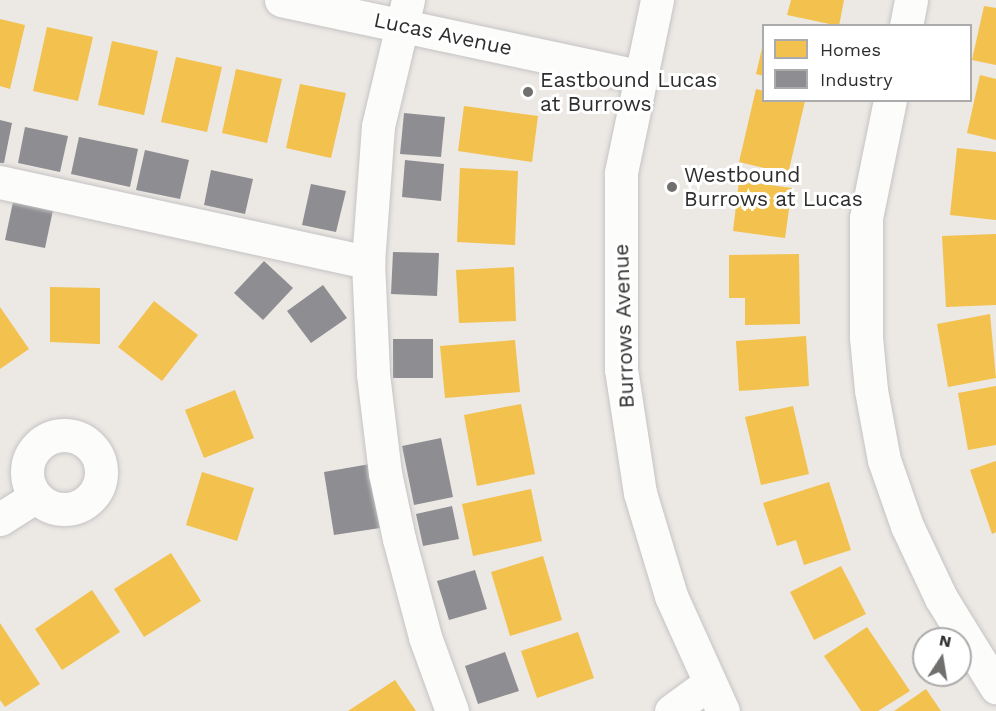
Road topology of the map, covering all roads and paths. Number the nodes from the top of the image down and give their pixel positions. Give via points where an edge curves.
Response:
1 (281, 0) edge
2 (657, 0) edge
3 (911, 0) edge
4 (405, 13) edge
5 (906, 24) edge
6 (640, 76) junction
7 (890, 102) edge
8 (0, 182) edge
9 (368, 262) junction
10 (35, 497) dead end
11 (0, 519) edge
12 (996, 687) edge
13 (716, 698) edge
14 (452, 711) edge
15 (671, 711) edge

1 - 4 street, Lucas Avenue
2 - 6 street, Burrows Avenue
3 - 5 street
4 - 6 street, Lucas Avenue
4 - 9 street via 378,126
6 - 13 street, Burrows Avenue via 621,173 621,369 640,493 671,596
7 - 12 street via 866,218 866,326 871,390 884,460 907,526 941,598
8 - 9 street
9 - 14 street via 373,374 385,473 425,637
10 - 11 street
13 - 15 street

